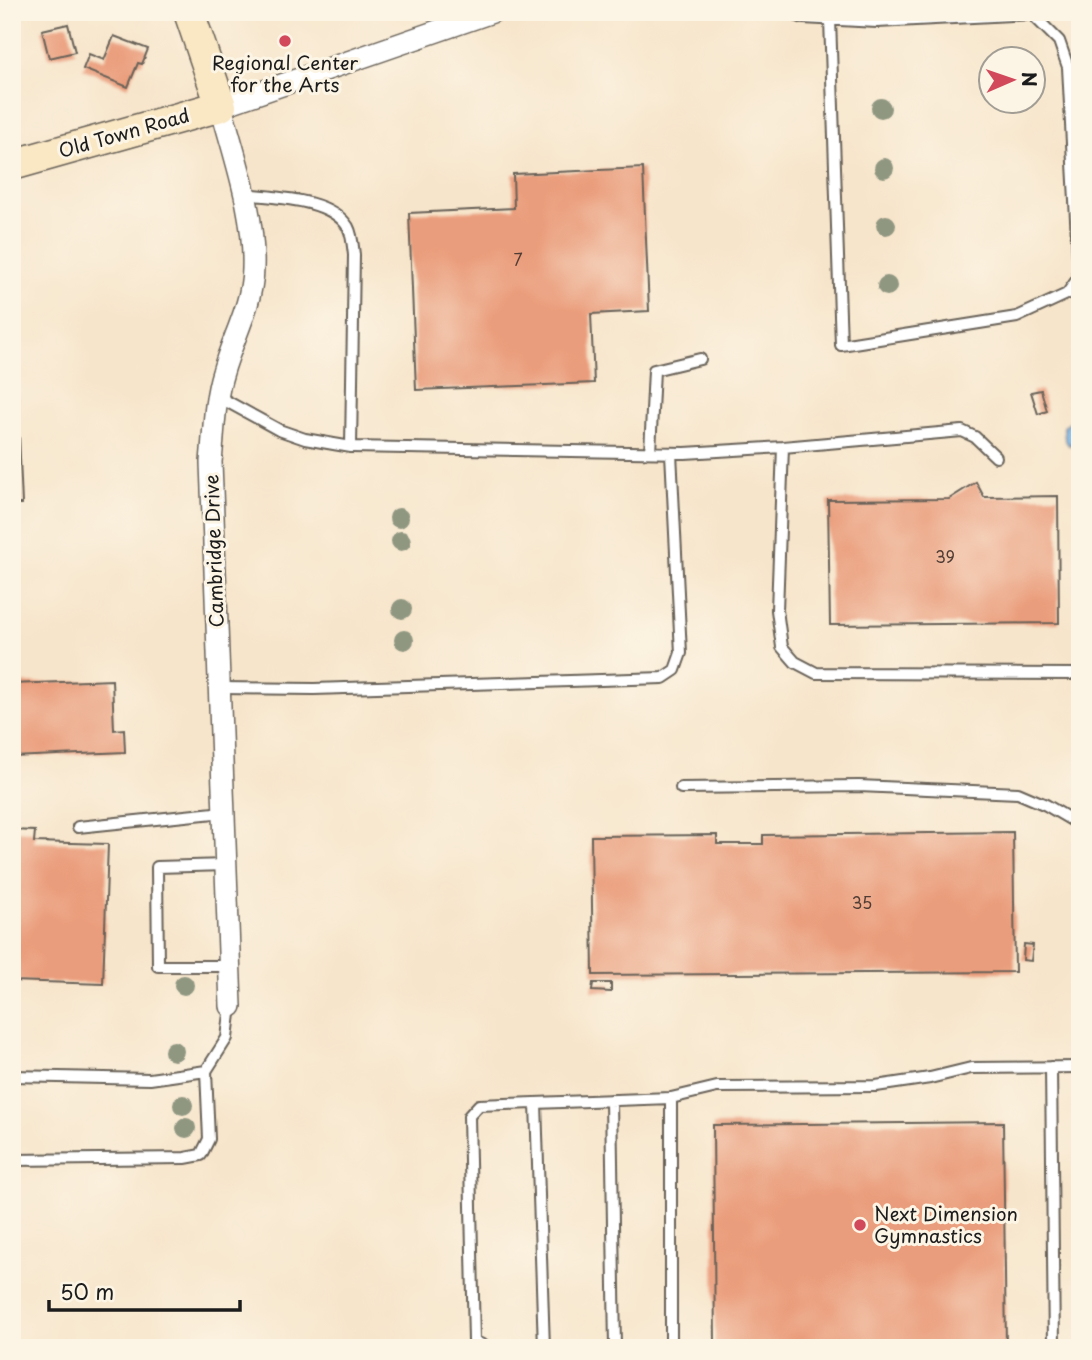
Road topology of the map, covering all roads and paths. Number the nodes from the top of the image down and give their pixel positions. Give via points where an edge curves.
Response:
1 (189, 12) edge
2 (492, 12) edge
3 (786, 12) edge
4 (804, 15) edge
5 (830, 19) junction
6 (221, 106) junction
7 (12, 165) edge
8 (245, 194) junction
9 (1079, 277) edge
10 (700, 359) dead end
11 (217, 396) junction
12 (351, 447) junction
13 (783, 447) junction
14 (650, 452) junction
15 (671, 453) junction
16 (996, 457) dead end
17 (1080, 674) edge
18 (219, 688) junction
19 (681, 788) dead end
20 (224, 812) junction
21 (1080, 825) edge
22 (78, 827) dead end
23 (226, 865) junction
24 (230, 966) junction
25 (231, 1006) joint
26 (1051, 1067) junction
27 (1080, 1067) edge
28 (206, 1070) junction
29 (12, 1076) edge
30 (671, 1098) junction
31 (611, 1100) junction
32 (537, 1102) junction
33 (12, 1160) edge
34 (488, 1348) edge
35 (544, 1348) edge
36 (615, 1348) edge
37 (671, 1348) edge
38 (1054, 1348) edge

1 - 6 main road
2 - 6 street
3 - 4 lane
4 - 5 lane
5 - 9 lane via 877,22 1032,14 1059,41 1068,67
5 - 9 lane via 841,345 1017,317 1067,294
6 - 7 main road, Old Town Road
6 - 8 street, Cambridge Drive
8 - 11 street, Cambridge Drive via 253,270 248,302
8 - 12 lane via 335,212 349,229 354,255
10 - 14 lane via 654,370
11 - 12 lane via 279,430
11 - 18 street, Cambridge Drive via 211,462
12 - 14 lane
13 - 15 lane
13 - 16 lane via 961,431 975,437
13 - 17 lane via 777,610 782,646 795,662 816,673
14 - 15 lane
15 - 18 lane via 681,653 675,670 663,678
18 - 20 street, Cambridge Drive
19 - 21 lane via 859,786 1018,793
20 - 22 lane
20 - 23 street, Cambridge Drive
23 - 24 street, Cambridge Drive
23 - 24 lane via 158,867 158,965
24 - 25 street, Cambridge Drive
25 - 28 lane via 227,1038
26 - 27 lane
26 - 30 lane via 971,1068 876,1086 717,1087
26 - 38 lane
28 - 29 lane via 150,1079
28 - 33 lane via 209,1139 201,1155
30 - 31 lane
30 - 37 lane
31 - 32 lane
31 - 36 lane
32 - 34 lane via 479,1105 469,1115 474,1341
32 - 35 lane

